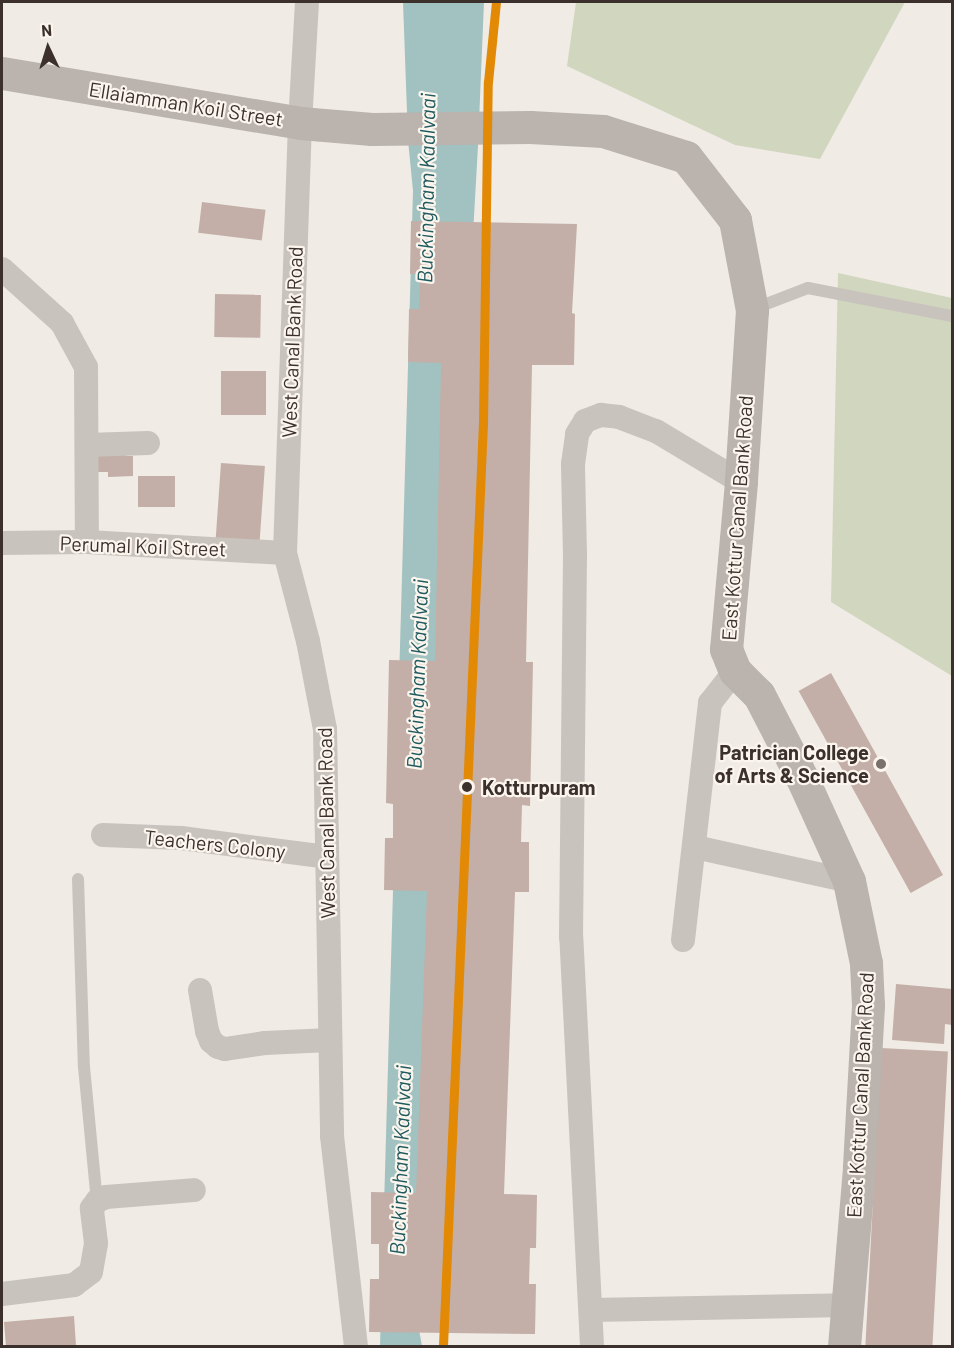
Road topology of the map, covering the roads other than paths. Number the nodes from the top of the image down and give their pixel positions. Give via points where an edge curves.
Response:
1 (307, 2) edge
2 (2, 73) edge
3 (300, 123) junction
4 (372, 129) joint
5 (2, 269) edge
6 (752, 310) junction
7 (952, 316) edge
8 (148, 443) dead end
9 (87, 445) junction
10 (741, 482) junction
11 (87, 542) junction
12 (2, 543) edge
13 (285, 553) junction
14 (735, 671) junction
15 (103, 835) dead end
16 (695, 847) junction
17 (327, 857) junction
18 (78, 879) dead end
19 (849, 881) junction
20 (683, 940) dead end
21 (200, 990) dead end
22 (330, 1040) junction
23 (194, 1190) dead end
24 (97, 1201) junction
25 (2, 1294) edge
26 (846, 1305) junction
27 (592, 1310) junction
28 (591, 1344) edge
29 (356, 1347) edge
30 (844, 1347) edge

1 - 3 street, West Canal Bank Road
2 - 3 street, Ellaiamman Koil Street
3 - 4 street, Ellaiamman Koil Street
3 - 13 street, West Canal Bank Road
4 - 6 street, East Kottur Canal Bank Road via 530,127 603,131 686,157 735,220
5 - 9 street via 62,324 86,367
6 - 7 lane via 808,288
6 - 10 street, East Kottur Canal Bank Road
8 - 9 street
9 - 11 street
10 - 14 street, East Kottur Canal Bank Road via 726,637
10 - 27 street via 657,431 619,417 601,415 585,421 577,434 573,464 571,937
11 - 12 street, Perumal Koil Street
11 - 13 street, Perumal Koil Street
13 - 17 street, West Canal Bank Road via 325,729
14 - 16 street via 710,703
14 - 19 street, East Kottur Canal Bank Road via 759,694
15 - 17 street, Teachers Colony via 181,838
16 - 19 street
16 - 20 street
17 - 22 street, West Canal Bank Road
18 - 24 lane via 84,1067
19 - 26 street, East Kottur Canal Bank Road via 866,963 868,1005
21 - 22 street via 207,1031 218,1047
22 - 29 street, West Canal Bank Road via 332,1136
23 - 24 street
24 - 25 street via 92,1208 96,1243 91,1272 74,1285
26 - 27 street
26 - 30 street, East Kottur Canal Bank Road
27 - 28 street

